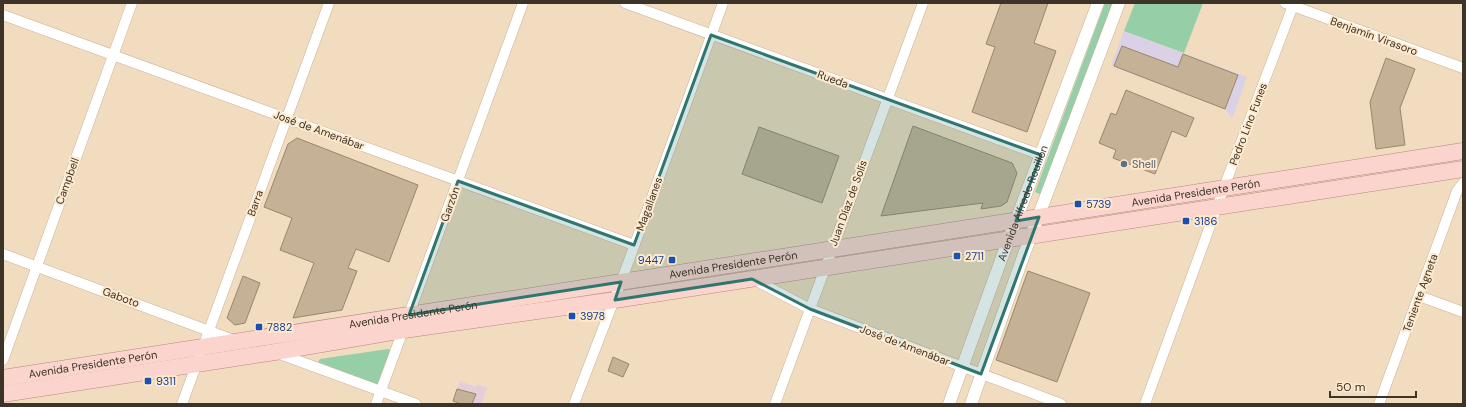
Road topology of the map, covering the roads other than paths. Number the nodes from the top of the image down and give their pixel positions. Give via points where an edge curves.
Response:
1 (132, 3) edge
2 (328, 3) edge
3 (523, 3) edge
4 (625, 3) edge
5 (723, 3) edge
6 (923, 3) edge
7 (1098, 3) edge
8 (1119, 3) edge
9 (1291, 4) edge
10 (3, 15) edge
11 (711, 34) junction
12 (113, 55) junction
13 (1463, 68) edge
14 (887, 99) junction
15 (286, 118) junction
16 (1463, 151) edge
17 (1041, 155) junction
18 (1463, 169) edge
19 (458, 181) junction
20 (1463, 183) edge
21 (1224, 188) junction
22 (1217, 207) junction
23 (1039, 217) junction
24 (1016, 221) junction
25 (1032, 235) junction
26 (1009, 239) junction
27 (634, 245) junction
28 (832, 249) junction
29 (3, 254) edge
30 (36, 266) junction
31 (824, 267) junction
32 (752, 278) junction
33 (621, 282) junction
34 (1419, 296) junction
35 (615, 300) junction
36 (810, 309) junction
37 (1463, 312) edge
38 (409, 315) junction
39 (210, 330) junction
40 (404, 330) junction
41 (238, 342) junction
42 (204, 347) junction
43 (275, 352) junction
44 (3, 360) edge
45 (197, 364) junction
46 (963, 367) junction
47 (982, 374) junction
48 (3, 378) edge
49 (381, 391) junction
50 (3, 394) edge
51 (182, 404) edge
52 (376, 404) edge
53 (416, 404) edge
54 (574, 404) edge
55 (775, 404) edge
56 (949, 404) edge
57 (970, 404) edge
58 (1061, 404) edge
59 (1145, 404) edge
60 (1379, 404) edge

1 - 12 street, Campbell
2 - 15 street, Barra
3 - 19 street, Garzón
4 - 11 street, Rueda
5 - 11 street, Magallanes
6 - 14 street, Juan Díaz de Solís
7 - 17 street, Avenida Alfredo Rouillón
8 - 23 street, Avenida Alfredo Rouillón
9 - 13 street, Benjamín Virasoro
9 - 21 street, Pedro Lino Funes
10 - 12 street, José de Amenábar
11 - 14 street, Rueda
11 - 27 street, Magallanes
12 - 15 street, José de Amenábar
12 - 30 street, Campbell
14 - 17 street, Rueda
14 - 28 street, Juan Díaz de Solís
15 - 19 street, José de Amenábar
15 - 39 street, Barra
16 - 21 main road, Avenida Presidente Perón
17 - 24 street, Avenida Alfredo Rouillón
18 - 22 main road, Avenida Presidente Perón
19 - 27 street, José de Amenábar
19 - 38 street, Garzón
20 - 34 street, Teniente Agneta
21 - 22 street, Pedro Lino Funes
21 - 23 main road, Avenida Presidente Perón
22 - 25 main road, Avenida Presidente Perón
22 - 59 street, Pedro Lino Funes
23 - 24 main road, Avenida Presidente Perón
23 - 25 street, Avenida Alfredo Rouillón
24 - 26 street, Avenida Alfredo Rouillón
24 - 28 main road, Avenida Presidente Perón
25 - 26 main road, Avenida Presidente Perón
25 - 47 street, Avenida Alfredo Rouillón
26 - 31 main road, Avenida Presidente Perón
26 - 46 street, Avenida Alfredo Rouillón
27 - 33 street, Magallanes
28 - 31 street, Juan Díaz de Solís
28 - 33 main road, Avenida Presidente Perón
29 - 30 street, Gaboto
30 - 39 street, Gaboto
30 - 44 street, Campbell
31 - 32 main road, Avenida Presidente Perón
31 - 36 street, Juan Díaz de Solís
32 - 35 main road, Avenida Presidente Perón
32 - 36 street, José de Amenábar
33 - 35 street, Magallanes
33 - 38 main road, Avenida Presidente Perón
34 - 37 street
34 - 60 street, Teniente Agneta
35 - 40 main road, Avenida Presidente Perón
35 - 54 street, Magallanes
36 - 46 street, José de Amenábar
36 - 55 street, Juan Díaz de Solís
38 - 40 street, Garzón
38 - 41 main road, Avenida Presidente Perón
39 - 41 street, Gaboto
39 - 42 street, Barra
40 - 43 main road, Avenida Presidente Perón
40 - 49 street, Garzón
41 - 42 main road, Avenida Presidente Perón
42 - 45 street, Barra
42 - 48 main road, Avenida Presidente Perón
43 - 45 main road, Avenida Presidente Perón
43 - 49 street
45 - 50 main road, Avenida Presidente Perón
45 - 51 street, Barra
46 - 47 street, José de Amenábar
46 - 56 street, Avenida Alfredo Rouillón
47 - 57 street, Avenida Alfredo Rouillón
47 - 58 street, José de Amenábar
49 - 52 street, Garzón
49 - 53 street

